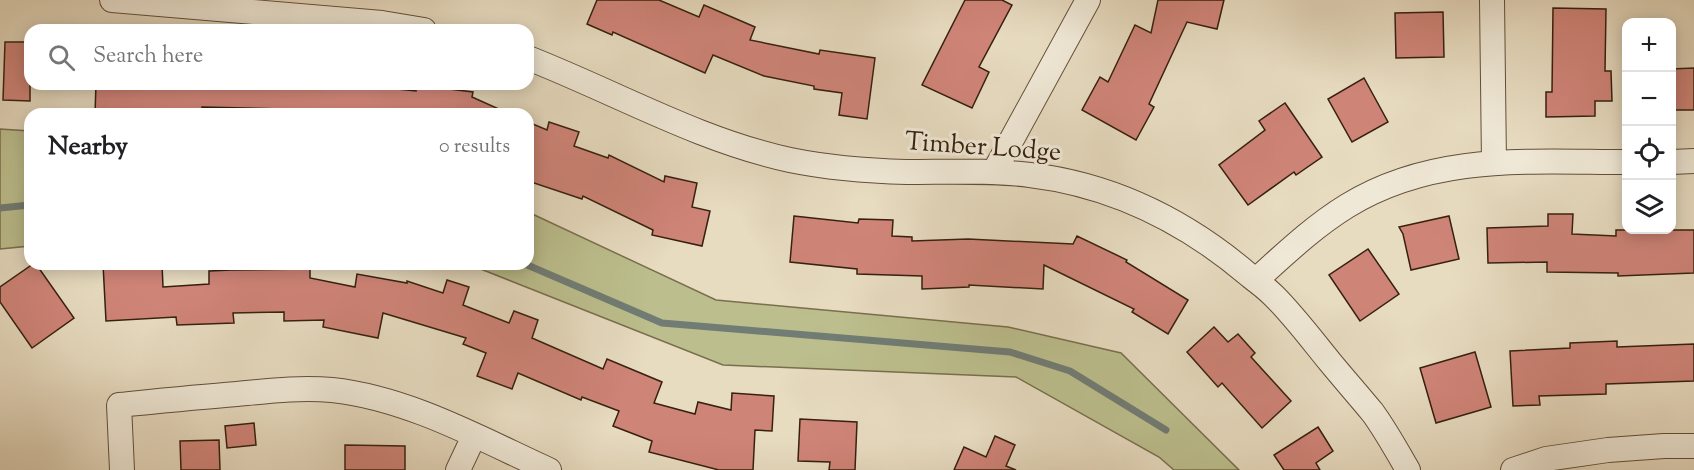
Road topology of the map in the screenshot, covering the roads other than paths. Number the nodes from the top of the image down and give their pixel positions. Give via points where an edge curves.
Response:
1 (112, 0) edge
2 (1088, 0) edge
3 (1492, 0) edge
4 (388, 24) edge
5 (534, 60) edge
6 (1694, 161) edge
7 (1622, 162) edge
8 (1676, 162) edge
9 (1494, 163) junction
10 (994, 172) junction
11 (1256, 280) junction
12 (474, 436) junction
13 (1694, 446) edge
14 (122, 470) edge
15 (458, 470) edge
16 (549, 470) edge
17 (1408, 470) edge
18 (1513, 470) edge

1 - 4 street
2 - 10 street
3 - 9 street
5 - 10 street, Timber Lodge via 704,133 790,160 846,169
6 - 8 street
7 - 9 street
9 - 11 street via 1444,169 1379,189 1321,223
10 - 11 street, Timber Lodge via 1072,182 1152,210 1189,230
11 - 17 street, Timber Lodge via 1297,322 1372,413
12 - 14 street via 420,412 358,394 284,389 119,405
12 - 15 street
12 - 16 street
13 - 18 street via 1608,450 1546,459

